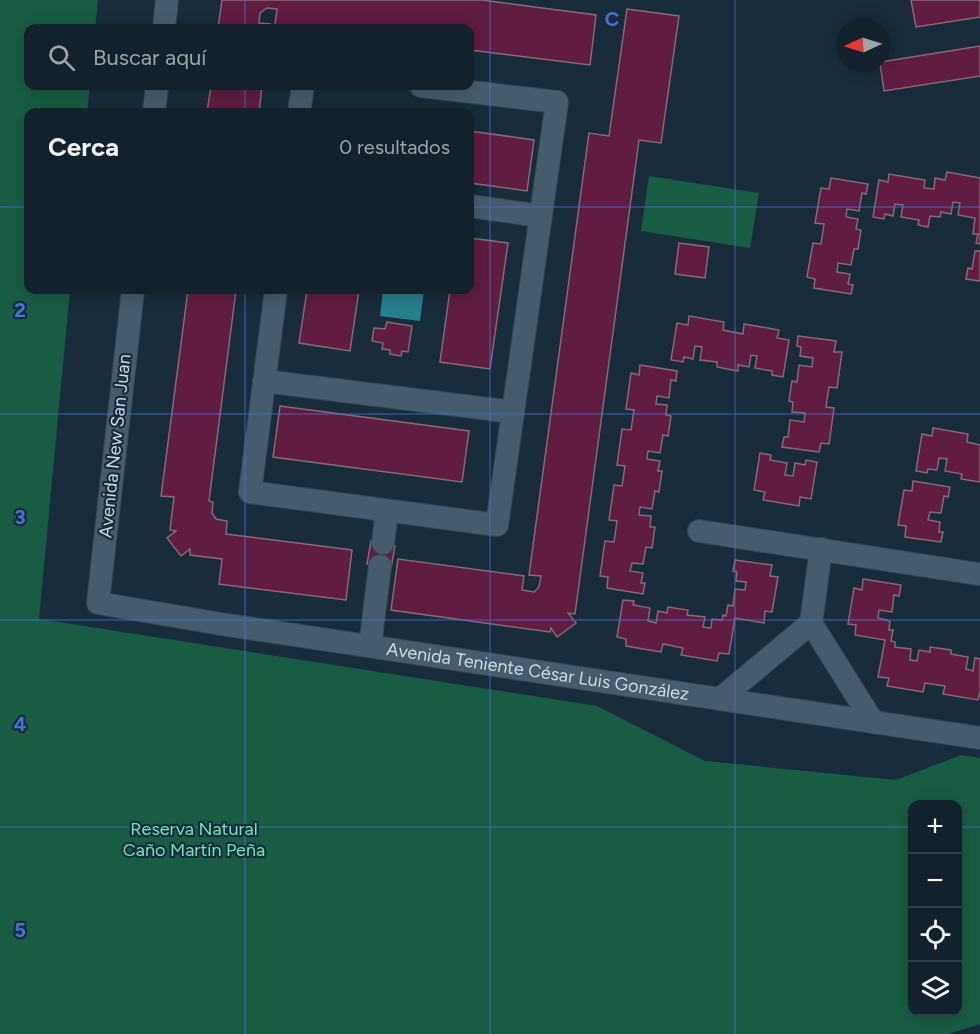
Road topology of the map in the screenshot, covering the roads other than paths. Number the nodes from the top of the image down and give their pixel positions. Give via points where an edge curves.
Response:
1 (167, 0) edge
2 (164, 24) edge
3 (157, 90) edge
4 (302, 90) edge
5 (455, 90) edge
6 (154, 108) edge
7 (300, 108) edge
8 (474, 207) edge
9 (541, 216) junction
10 (133, 294) edge
11 (275, 294) edge
12 (264, 381) junction
13 (513, 412) junction
14 (387, 512) junction
15 (699, 531) dead end
16 (383, 543) dead end
17 (821, 549) junction
18 (380, 566) dead end
19 (978, 574) dead end
20 (98, 603) joint
21 (811, 623) junction
22 (370, 646) junction
23 (720, 699) junction
24 (873, 722) junction
25 (980, 738) edge

1 - 2 street
3 - 6 street
4 - 7 street
5 - 9 street via 557,102
8 - 9 street
9 - 13 street
10 - 20 street, Avenida New San Juan
11 - 12 street
12 - 13 street
12 - 14 street via 250,492
13 - 14 street via 497,525
14 - 16 street
15 - 17 street
17 - 19 street
17 - 21 street
18 - 22 street
20 - 22 street, Avenida Teniente César Luis González
21 - 23 street
21 - 24 street
22 - 23 street, Avenida Teniente César Luis González
23 - 24 street, Avenida Teniente César Luis González
24 - 25 street, Avenida Teniente César Luis González

